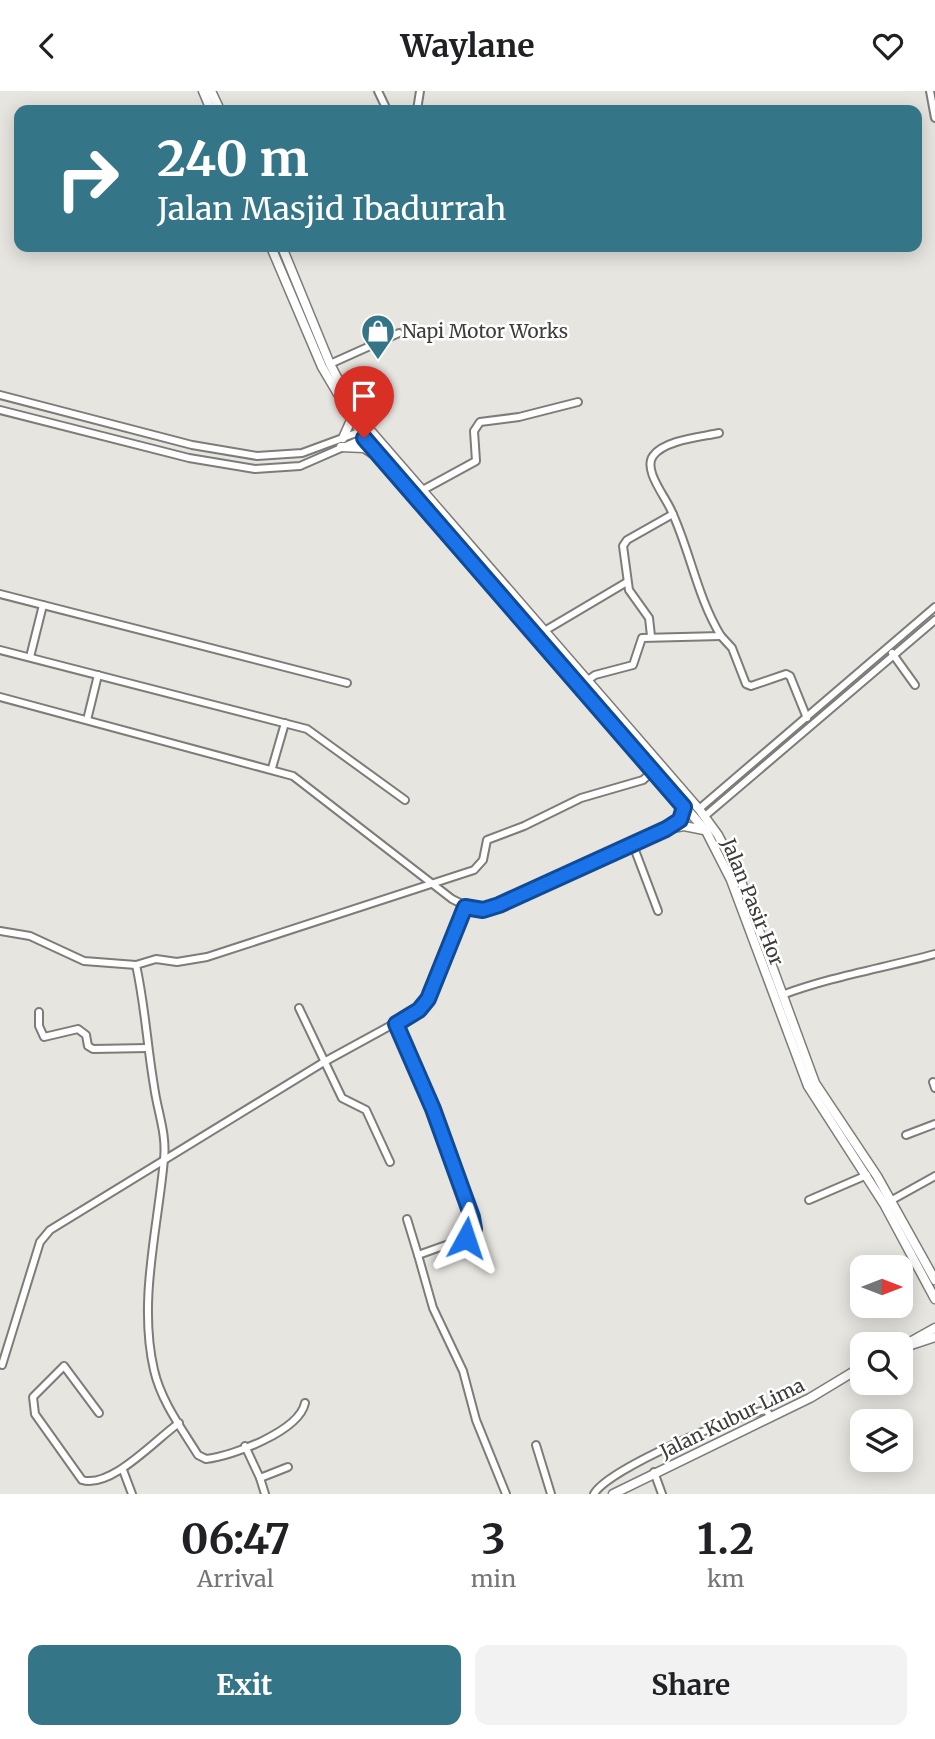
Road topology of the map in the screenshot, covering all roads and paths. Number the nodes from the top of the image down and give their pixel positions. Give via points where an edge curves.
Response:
1 (930, 91) edge
2 (935, 118) edge
3 (273, 252) edge
4 (284, 252) edge
5 (399, 333) dead end
6 (330, 364) junction
7 (0, 395) edge
8 (578, 402) dead end
9 (0, 410) edge
10 (95, 420) junction
11 (351, 420) junction
12 (91, 433) junction
13 (719, 433) dead end
14 (362, 435) junction
15 (342, 442) junction
16 (378, 455) junction
17 (421, 491) junction
18 (673, 514) junction
19 (627, 582) junction
20 (0, 594) edge
21 (43, 605) junction
22 (935, 607) edge
23 (935, 620) edge
24 (546, 630) junction
25 (651, 636) junction
26 (721, 636) junction
27 (888, 648) junction
28 (0, 650) edge
29 (893, 655) junction
30 (30, 657) junction
31 (98, 675) junction
32 (588, 680) junction
33 (347, 683) dead end
34 (915, 685) dead end
35 (0, 697) edge
36 (807, 718) junction
37 (87, 720) junction
38 (285, 723) junction
39 (272, 768) junction
40 (655, 769) junction
41 (405, 800) dead end
42 (684, 803) junction
43 (702, 812) junction
44 (666, 829) junction
45 (706, 831) junction
46 (633, 845) junction
47 (430, 883) junction
48 (465, 907) junction
49 (658, 911) dead end
50 (0, 931) edge
51 (935, 954) edge
52 (136, 965) junction
53 (782, 995) junction
54 (299, 1007) dead end
55 (39, 1012) dead end
56 (396, 1024) junction
57 (148, 1048) junction
58 (324, 1062) junction
59 (935, 1123) edge
60 (906, 1135) dead end
61 (164, 1158) junction
62 (390, 1162) dead end
63 (867, 1175) junction
64 (935, 1176) edge
65 (809, 1200) dead end
66 (892, 1200) junction
67 (407, 1219) dead end
68 (418, 1255) junction
69 (935, 1280) edge
70 (935, 1300) edge
71 (935, 1320) edge
72 (935, 1328) edge
73 (923, 1338) junction
74 (935, 1338) edge
75 (913, 1343) edge
76 (2, 1365) dead end
77 (850, 1374) edge
78 (305, 1403) dead end
79 (99, 1413) dead end
80 (771, 1417) junction
81 (179, 1423) junction
82 (536, 1445) dead end
83 (245, 1446) junction
84 (288, 1467) dead end
85 (123, 1470) junction
86 (654, 1472) junction
87 (260, 1478) junction
88 (132, 1494) edge
89 (265, 1494) edge
90 (506, 1494) edge
91 (551, 1494) edge
92 (594, 1494) edge
93 (612, 1494) edge
94 (662, 1494) edge

1 - 2 street
3 - 11 main road, Jalan Pasir Hor
4 - 6 main road, Jalan Pasir Hor
5 - 6 street
6 - 17 main road, Jalan Pasir Hor via 357,415
7 - 10 street
8 - 17 street via 480,422 474,431 476,461
9 - 12 street
10 - 12 street
10 - 15 street via 257,456 302,453
11 - 14 main road, Jalan Pasir Hor
11 - 15 main road
12 - 15 street via 255,469 300,466
13 - 18 street via 670,445 652,457 650,466
14 - 15 street
14 - 16 main road, Jalan Pasir Hor
15 - 16 main road
16 - 40 main road, Jalan Pasir Hor
17 - 24 main road, Jalan Pasir Hor
18 - 19 street via 625,543
18 - 26 street
19 - 24 street
19 - 25 street via 649,618
20 - 21 street
21 - 30 street
21 - 33 street
22 - 27 street
23 - 29 street
24 - 32 main road, Jalan Pasir Hor
25 - 26 street
25 - 32 street via 638,642 633,665
26 - 36 street via 732,648 746,684 790,676
27 - 29 street
27 - 36 street
28 - 30 street
29 - 34 street
29 - 43 street
30 - 31 street
31 - 37 street
31 - 38 street
32 - 43 main road, Jalan Pasir Hor
35 - 37 street
36 - 43 street
37 - 39 street
38 - 39 street
38 - 41 street via 328,741
39 - 47 street via 293,776
40 - 42 main road, Jalan Pasir Hor
40 - 47 street via 634,783 581,798 487,840 483,860 474,870
42 - 44 main road via 682,817
42 - 45 main road, Jalan Pasir Hor
43 - 53 main road, Jalan Pasir Hor via 739,876
44 - 45 main road via 691,826
44 - 46 street
45 - 63 main road, Jalan Pasir Hor via 731,880 808,1086
46 - 48 street via 499,905 483,910
46 - 49 street
47 - 48 street
47 - 52 street via 207,957 177,962 156,959
48 - 56 street via 428,999
50 - 52 street via 30,936 74,959
51 - 53 street
52 - 57 street
53 - 66 main road, Jalan Pasir Hor via 815,1083
54 - 58 street
55 - 57 street via 44,1037 78,1029 93,1049
56 - 58 street
56 - 68 street via 474,1223 466,1238
57 - 61 street via 162,1118
58 - 61 street
58 - 62 street via 342,1098 366,1110
59 - 60 street
61 - 76 street via 44,1235
61 - 81 street via 151,1260 149,1328 154,1371
63 - 65 street
63 - 70 main road, Jalan Pasir Hor
64 - 66 street
66 - 69 main road, Jalan Pasir Hor
67 - 68 street
68 - 90 street via 433,1308 463,1371 476,1420
71 - 73 main road
72 - 73 main road
73 - 74 main road
73 - 75 main road
77 - 80 main road, Jalan Kubur Lima
78 - 83 street via 291,1426
79 - 85 street via 64,1366 33,1397 35,1414 82,1480 101,1481
80 - 86 main road, Jalan Kubur Lima
80 - 92 street via 768,1411 757,1411 719,1425 647,1458
81 - 83 street via 202,1458
81 - 85 street
82 - 91 street
83 - 87 street
84 - 87 street
85 - 88 street
86 - 93 main road, Jalan Kubur Lima
86 - 94 street
87 - 89 street

